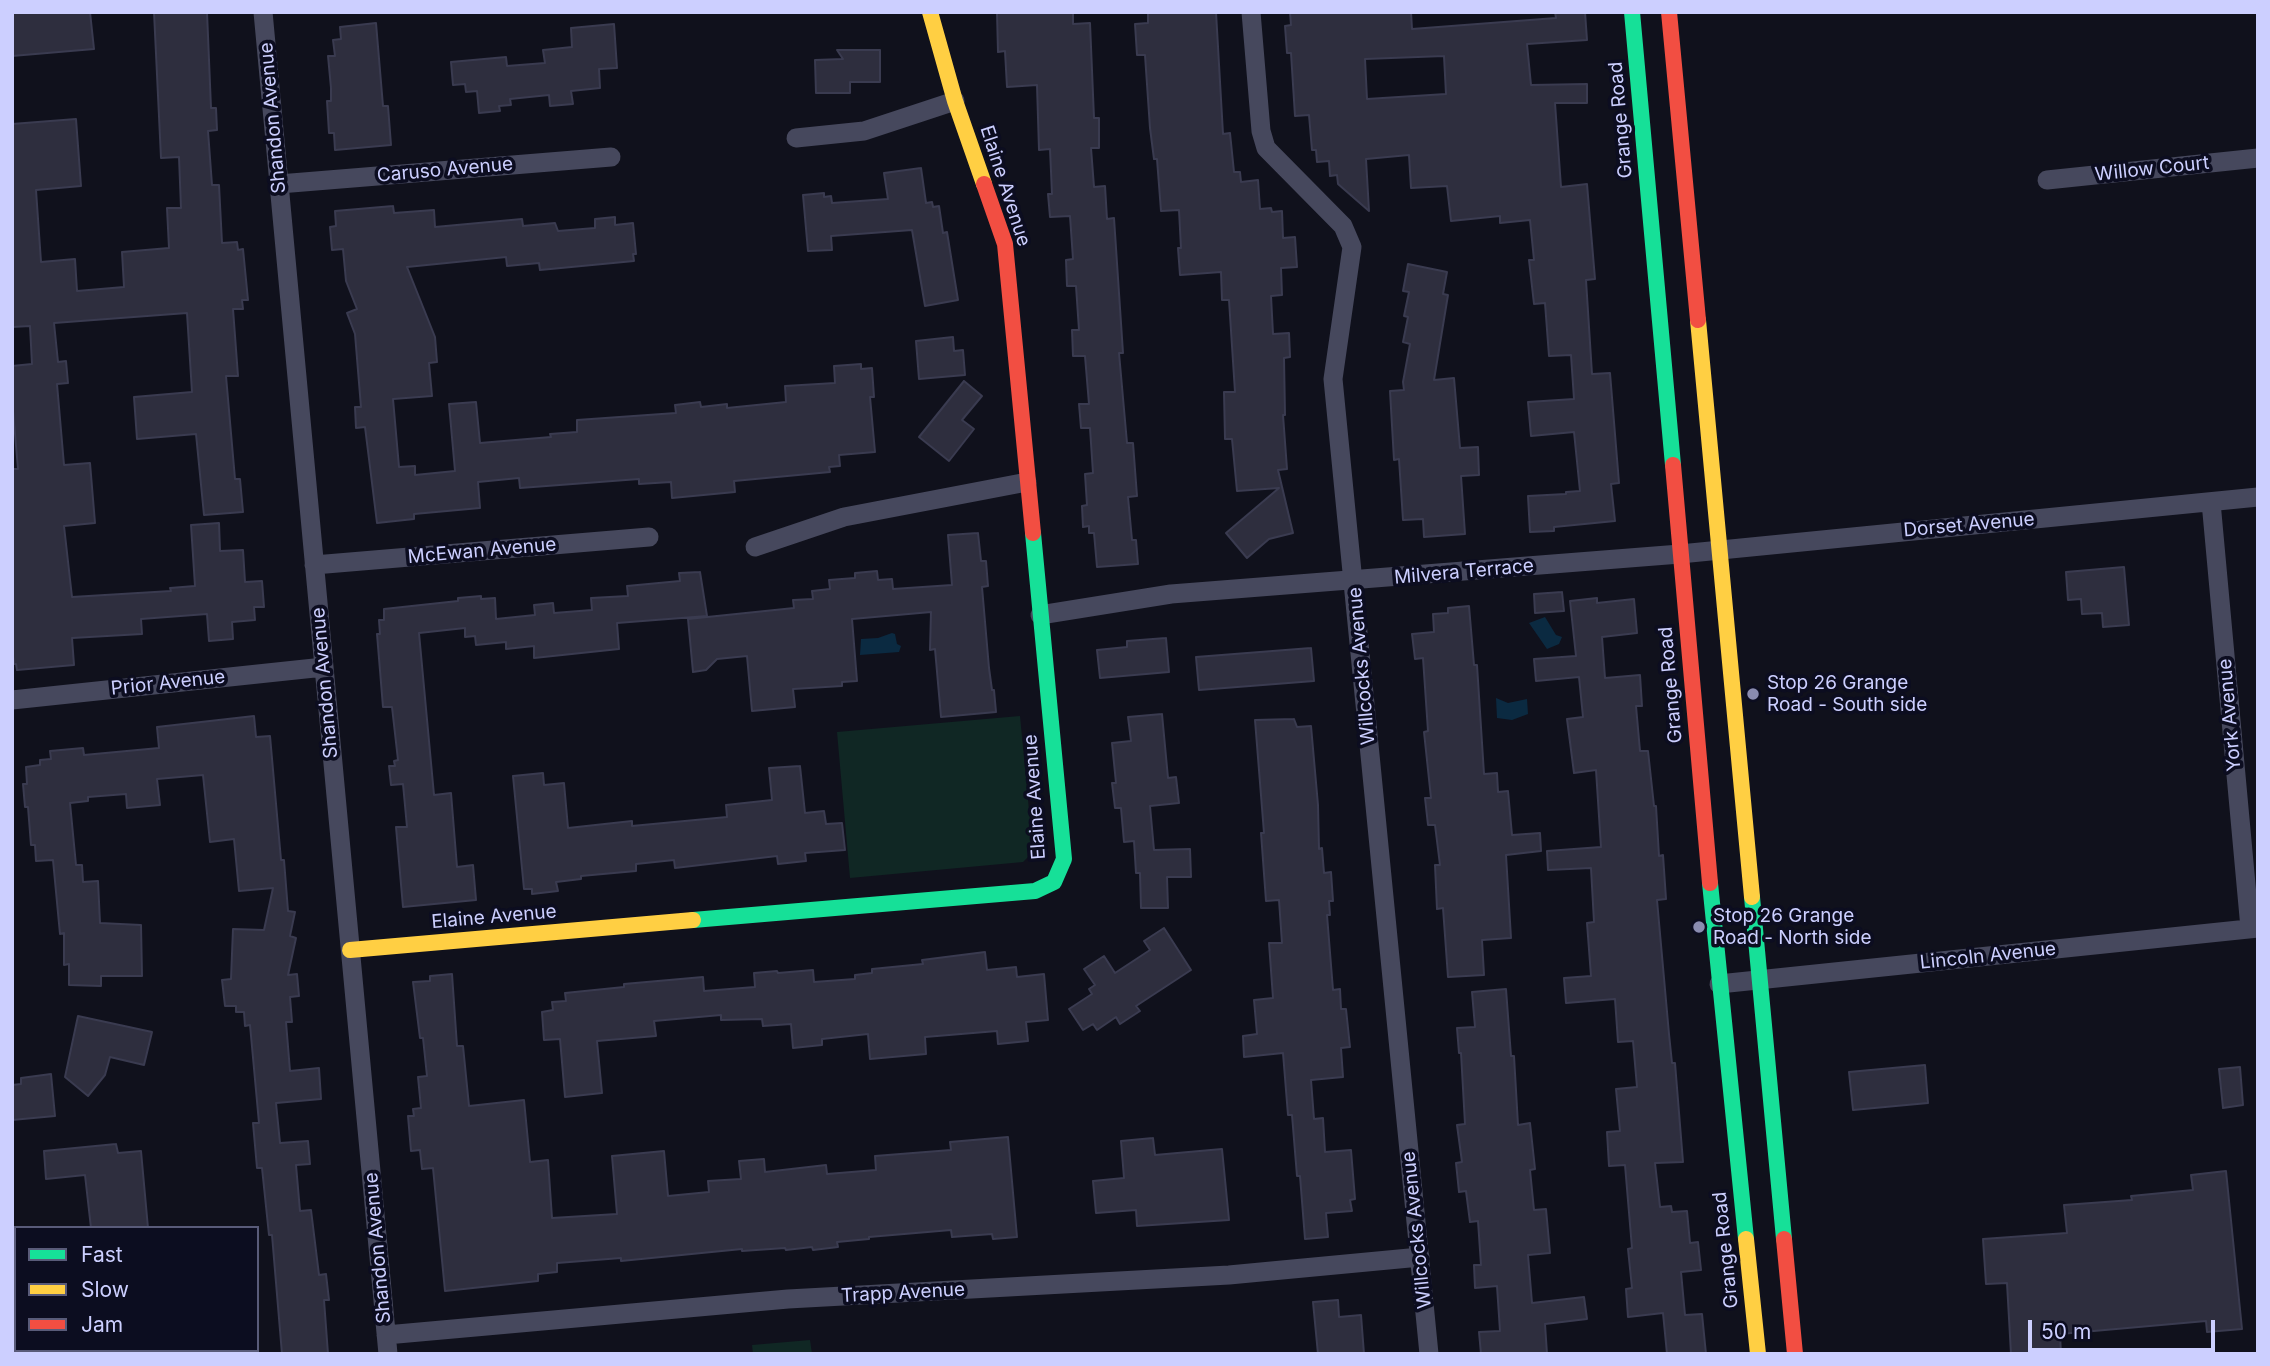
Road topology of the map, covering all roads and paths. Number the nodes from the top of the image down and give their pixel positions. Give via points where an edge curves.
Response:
1 (263, 12) edge
2 (930, 12) edge
3 (1251, 12) edge
4 (1632, 12) edge
5 (1669, 12) edge
6 (955, 102) junction
7 (796, 138) dead end
8 (611, 157) dead end
9 (2258, 158) edge
10 (2047, 180) dead end
11 (279, 184) junction
12 (1027, 482) junction
13 (2258, 497) edge
14 (2211, 502) junction
15 (649, 537) dead end
16 (755, 547) dead end
17 (1720, 549) junction
18 (1680, 554) junction
19 (314, 565) junction
20 (1354, 581) junction
21 (1040, 615) junction
22 (324, 667) junction
23 (12, 700) edge
24 (2254, 928) edge
25 (350, 950) junction
26 (1760, 980) junction
27 (1719, 984) junction
28 (1420, 1257) junction
29 (387, 1344) edge
30 (1429, 1354) edge
31 (1758, 1354) edge
32 (1795, 1354) edge

1 - 11 street, Shandon Avenue
2 - 6 main road, Elaine Avenue
3 - 20 street, Willcocks Avenue via 1266,148 1343,226 1352,247 1333,379
4 - 18 main road, Grange Road
5 - 17 main road
6 - 7 street via 864,131
6 - 12 main road, Elaine Avenue via 1005,244
8 - 11 street, Caruso Avenue
9 - 10 street, Willow Court
11 - 19 street, Shandon Avenue
12 - 16 street via 844,517
12 - 21 main road, Elaine Avenue
13 - 14 street, Dorset Avenue
14 - 17 street, Dorset Avenue
14 - 24 street, York Avenue
15 - 19 street, McEwan Avenue
17 - 18 street, Dorset Avenue
17 - 26 main road
18 - 20 street, Milvera Terrace
18 - 27 main road, Grange Road
19 - 22 street, Shandon Avenue
20 - 21 street, Milvera Terrace via 1171,594
20 - 28 street, Willcocks Avenue
21 - 25 main road, Elaine Avenue via 1064,859 1054,881 1035,891
22 - 23 street, Prior Avenue
22 - 25 street, Shandon Avenue
24 - 26 street, Lincoln Avenue
25 - 29 street, Shandon Avenue
26 - 27 street, Lincoln Avenue
26 - 32 main road
27 - 31 main road, Grange Road
28 - 29 street, Trapp Avenue via 1229,1275 789,1299
28 - 30 street, Willcocks Avenue

